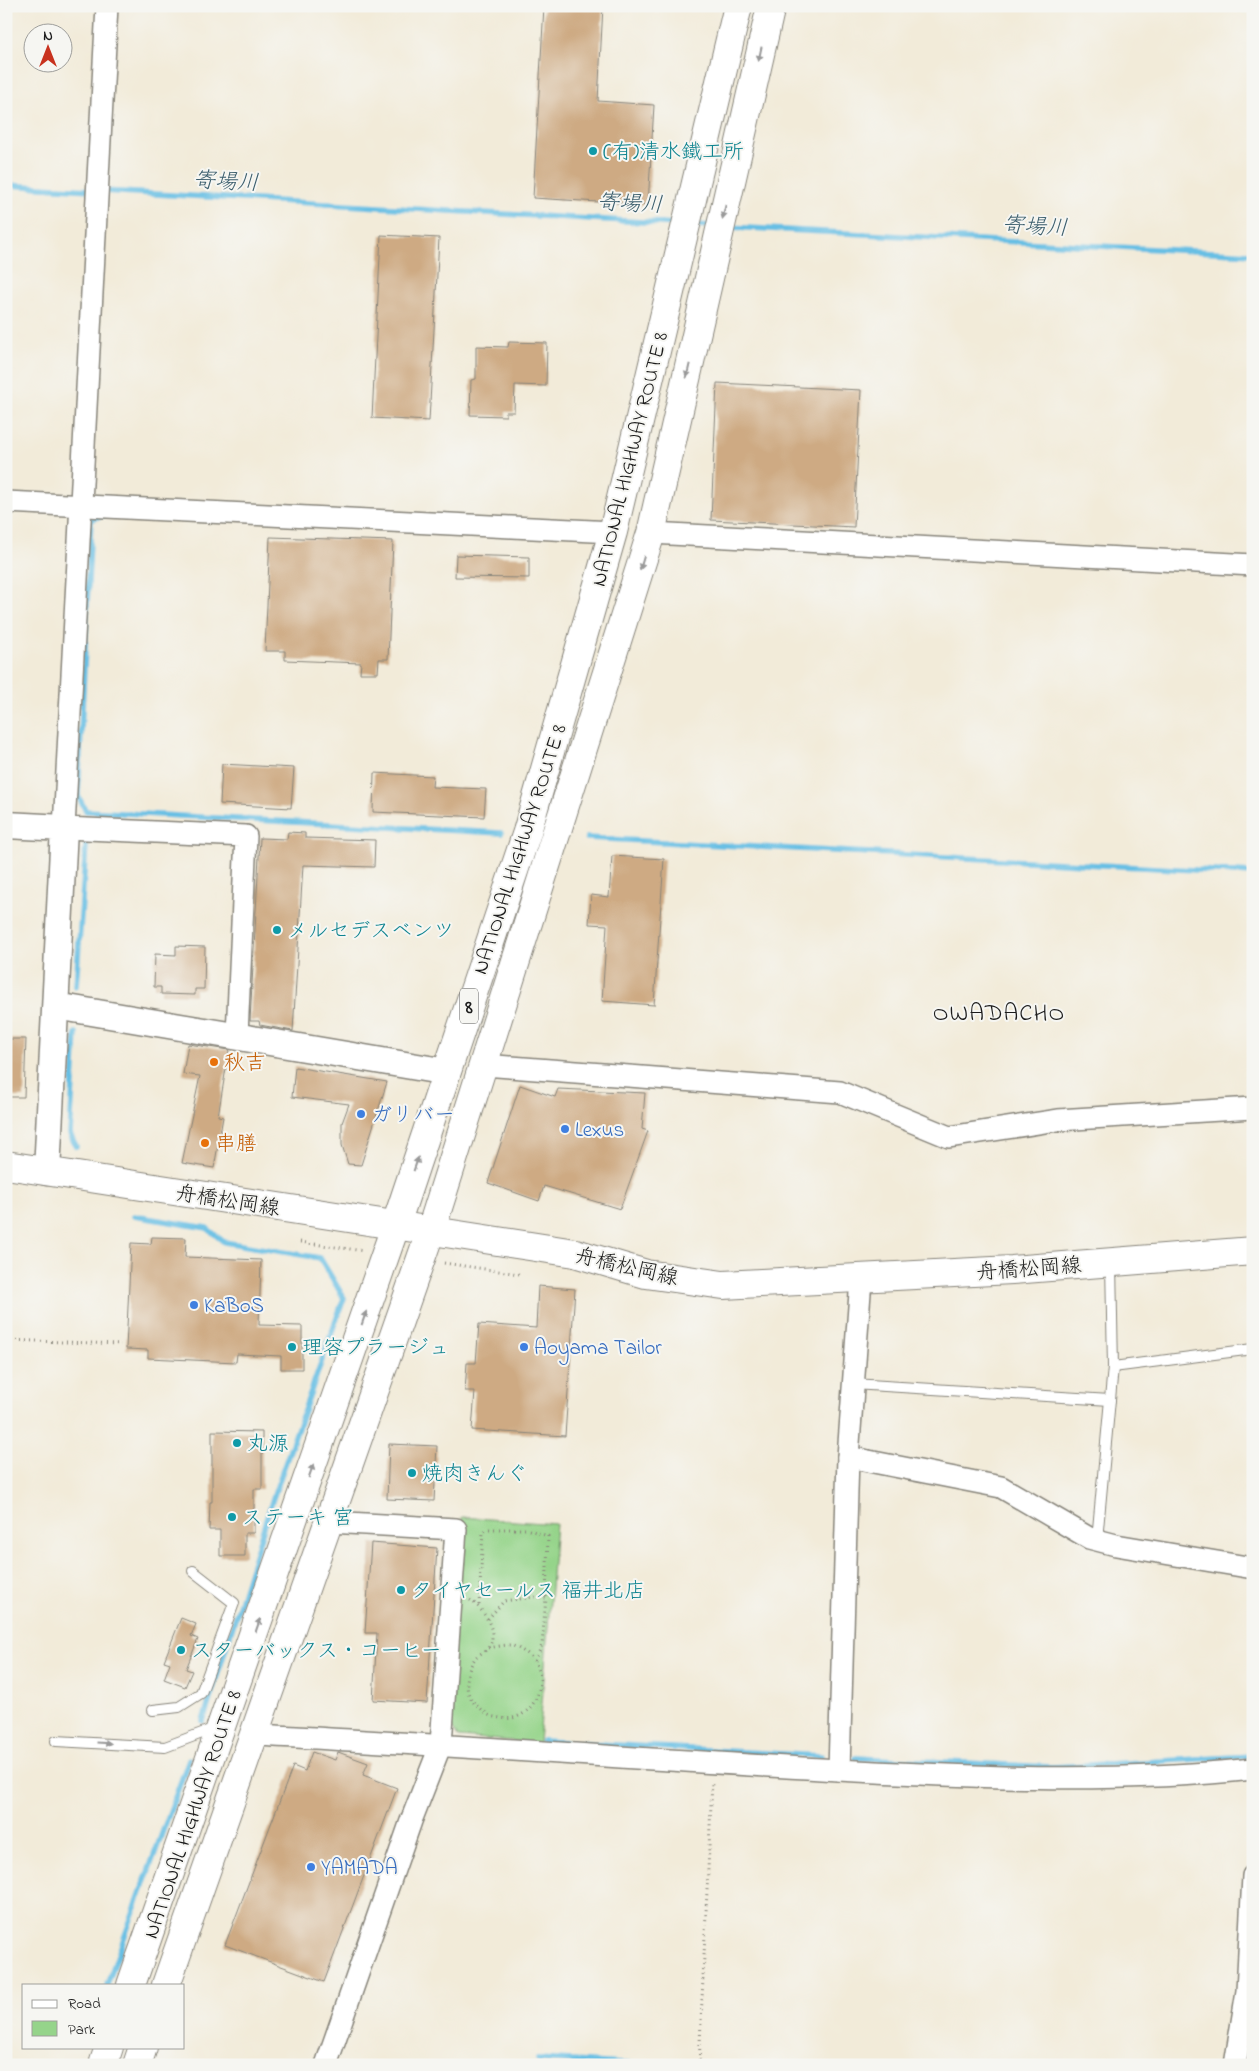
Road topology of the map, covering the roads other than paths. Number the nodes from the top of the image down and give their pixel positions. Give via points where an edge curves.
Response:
1 (107, 6) edge
2 (738, 6) edge
3 (771, 6) edge
4 (6, 502) edge
5 (81, 506) junction
6 (613, 532) junction
7 (651, 533) junction
8 (1253, 565) edge
9 (6, 825) edge
10 (64, 828) junction
11 (56, 1006) junction
12 (237, 1035) junction
13 (484, 1065) junction
14 (447, 1072) junction
15 (1253, 1108) edge
16 (6, 1165) edge
17 (47, 1172) junction
18 (395, 1227) junction
19 (431, 1230) junction
20 (1253, 1250) edge
21 (1110, 1262) junction
22 (861, 1279) junction
23 (1253, 1349) edge
24 (1113, 1367) junction
25 (853, 1384) junction
26 (1110, 1400) junction
27 (848, 1457) junction
28 (329, 1522) junction
29 (1097, 1540) junction
30 (1253, 1568) edge
31 (193, 1571) dead end
32 (154, 1710) dead end
33 (228, 1713) junction
34 (255, 1735) junction
35 (56, 1741) dead end
36 (441, 1744) junction
37 (1253, 1769) edge
38 (839, 1770) junction
39 (1253, 1876) edge
40 (131, 1984) edge
41 (166, 1984) edge
42 (1250, 1990) edge
43 (109, 2048) edge
44 (144, 2048) edge
45 (103, 2065) edge
46 (137, 2065) edge
47 (326, 2065) edge
48 (1235, 2065) edge

1 - 5 street
2 - 6 main road, NATIONAL HIGHWAY ROUTE 8 / 8
3 -> 7 main road, NATIONAL HIGHWAY ROUTE 8 / 8
4 - 5 street
5 - 6 street
5 - 10 street
6 - 14 main road, NATIONAL HIGHWAY ROUTE 8 / 8 via 526,832
7 - 8 street
7 -> 13 main road, NATIONAL HIGHWAY ROUTE 8 / 8
9 - 10 street
10 - 11 street
10 - 12 street via 246,836
11 - 12 street
11 - 17 street
12 - 14 street
13 - 15 street via 840,1092 949,1137 1058,1120
13 - 19 main road, NATIONAL HIGHWAY ROUTE 8 / 8
18 -> 14 main road, NATIONAL HIGHWAY ROUTE 8 / 8
16 - 17 main road, 舟橋松岡線
17 - 18 main road, 舟橋松岡線
18 - 19 main road, 舟橋松岡線
33 -> 18 main road, NATIONAL HIGHWAY ROUTE 8 / 8
19 - 22 main road, 舟橋松岡線 via 574,1253 646,1274 723,1285
19 - 28 main road, NATIONAL HIGHWAY ROUTE 8 / 8
20 - 21 main road, 舟橋松岡線
21 - 22 main road, 舟橋松岡線
21 - 24 lane
22 - 25 street
23 - 24 lane
24 - 26 lane
25 - 26 lane
25 - 27 street
26 - 29 lane
27 - 29 street via 1001,1488
27 - 38 street
28 - 34 main road, NATIONAL HIGHWAY ROUTE 8 / 8
28 - 36 street via 456,1529
29 - 30 street
31 - 32 lane via 234,1603 202,1693 179,1707
35 -> 33 lane via 164,1747 210,1730
33 - 40 main road, NATIONAL HIGHWAY ROUTE 8 / 8
34 - 36 street
34 - 41 main road, NATIONAL HIGHWAY ROUTE 8 / 8
36 - 38 street
36 - 47 street via 411,1820
37 - 38 street via 1194,1775 1083,1778 903,1775
39 - 42 street
42 - 48 street
43 - 45 main road
44 - 46 main road

